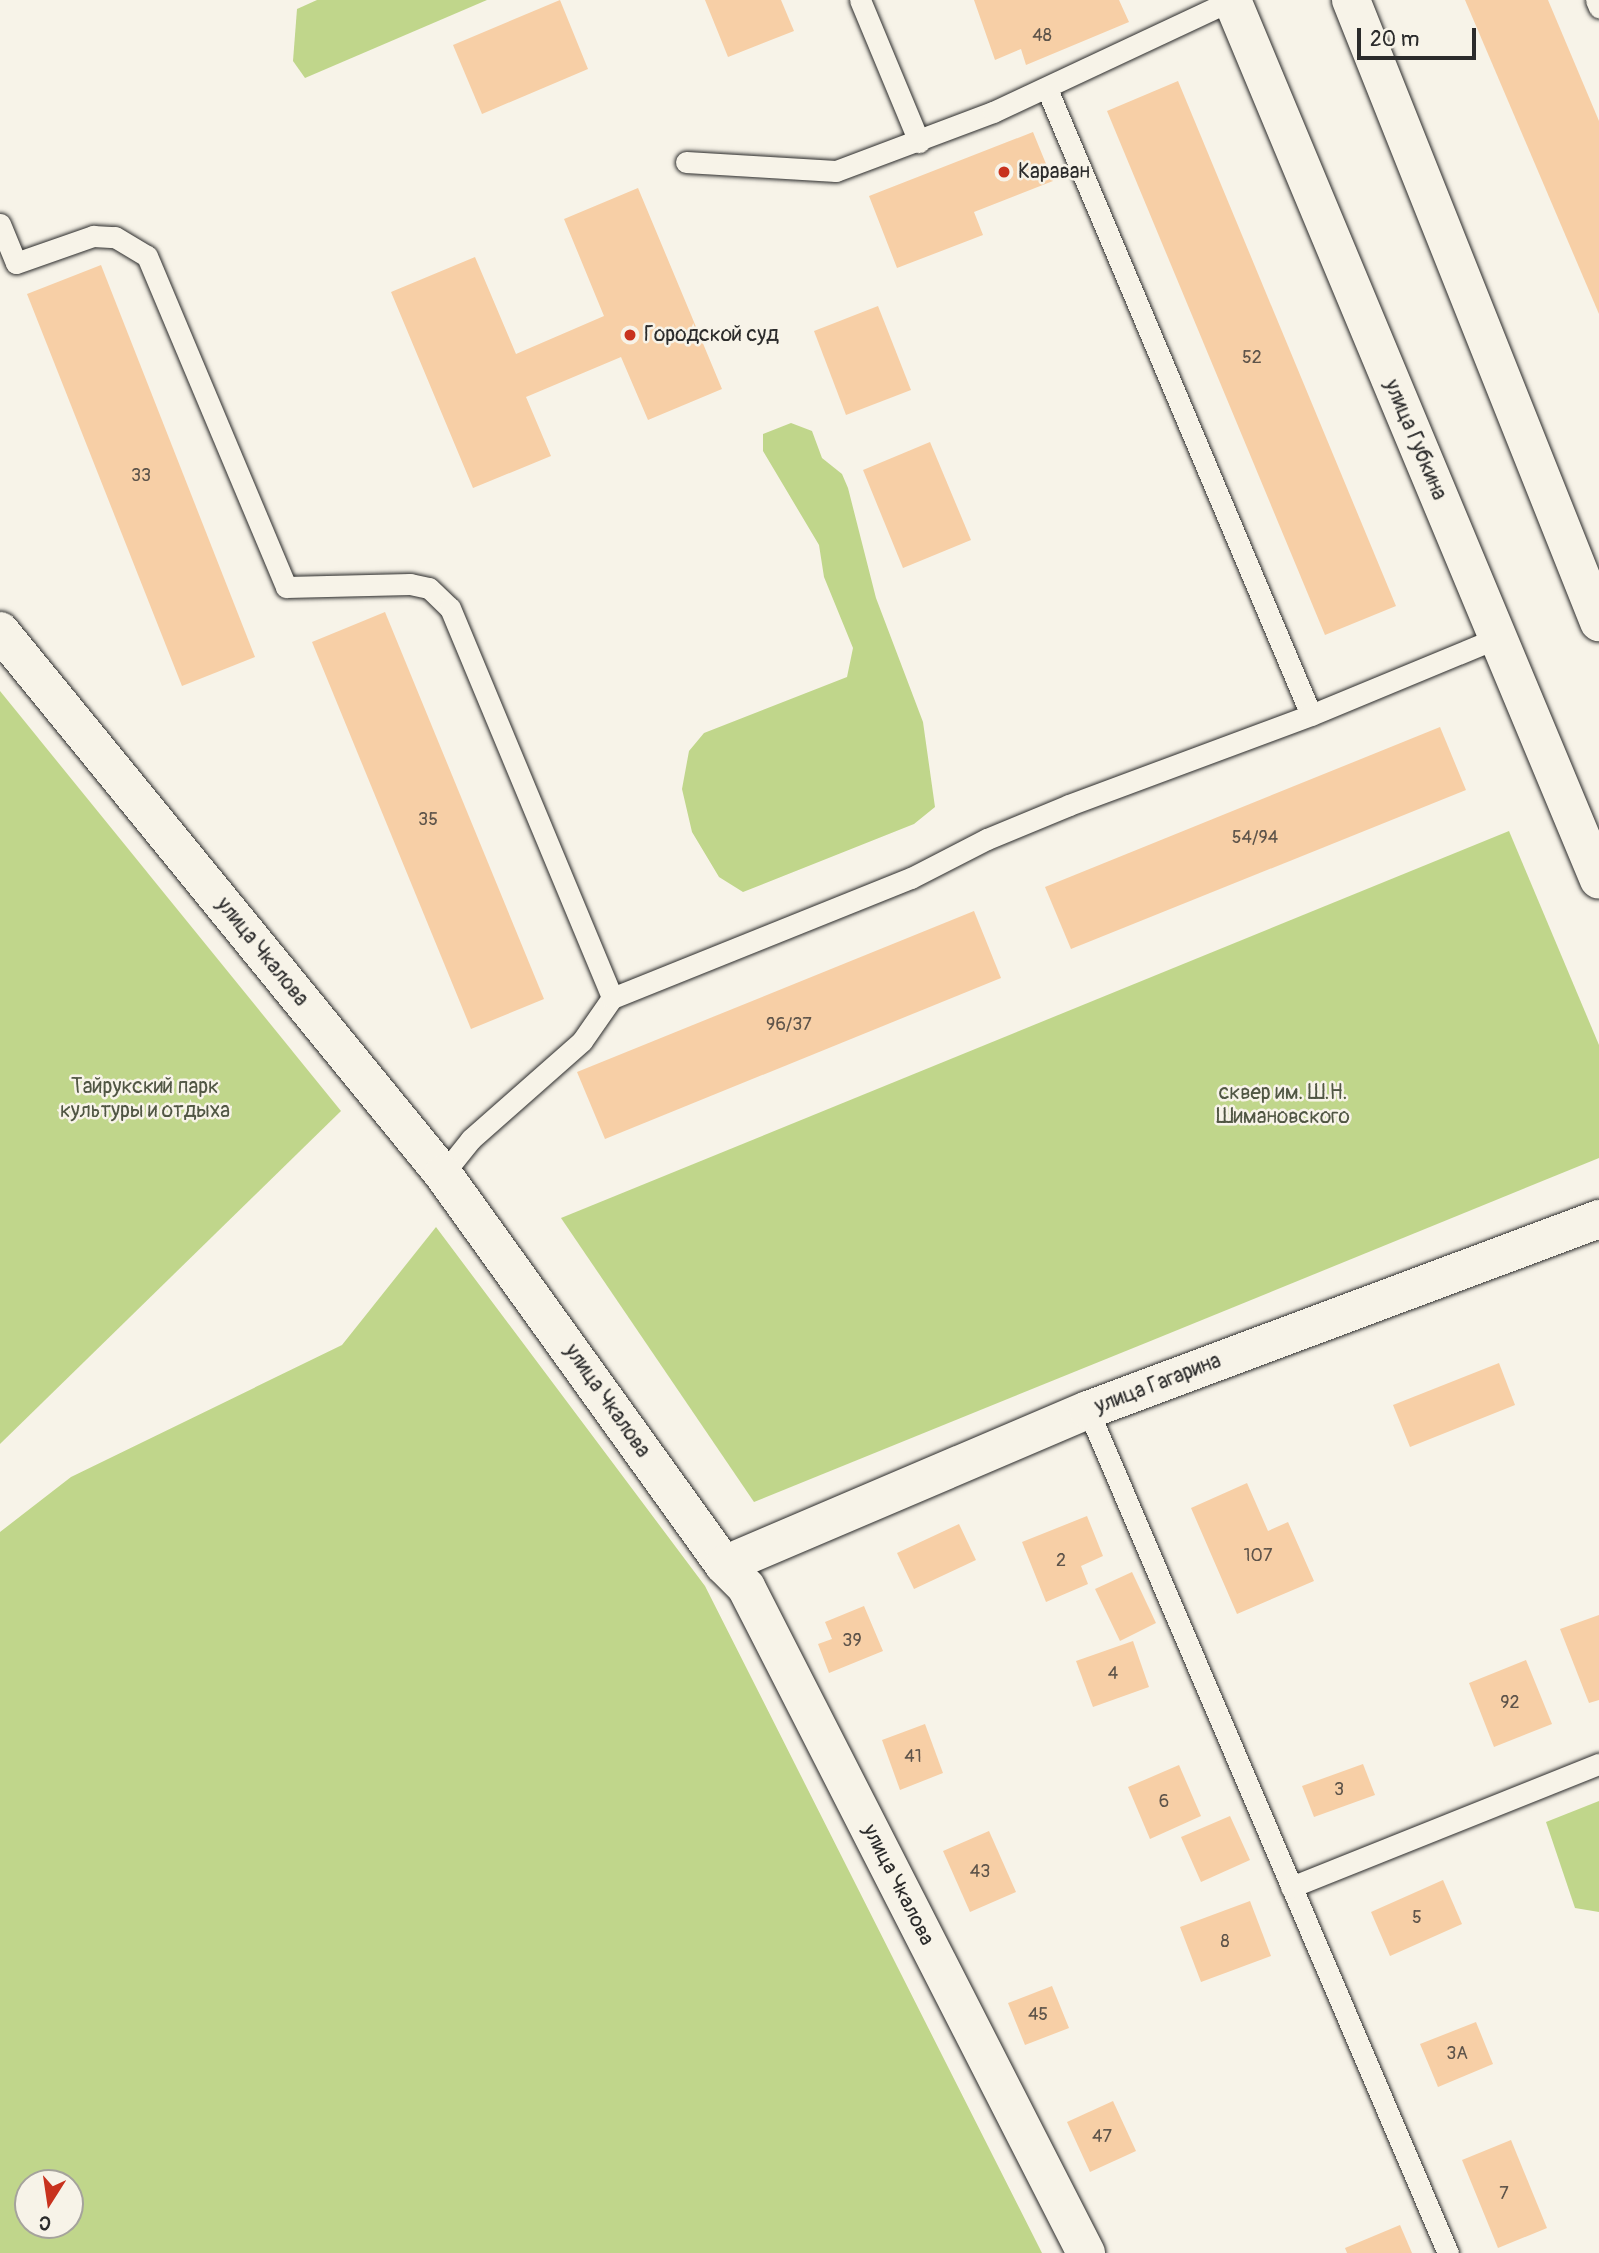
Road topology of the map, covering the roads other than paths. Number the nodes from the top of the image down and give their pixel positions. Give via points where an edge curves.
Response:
1 (860, 0) edge
2 (1232, 0) edge
3 (1351, 0) edge
4 (1596, 0) edge
5 (1599, 7) edge
6 (1047, 89) junction
7 (919, 142) junction
8 (686, 162) dead end
9 (0, 224) edge
10 (1599, 622) edge
11 (0, 631) edge
12 (1497, 638) junction
13 (1311, 715) junction
14 (1599, 880) edge
15 (612, 998) junction
16 (443, 1174) junction
17 (1599, 1219) edge
18 (1088, 1410) junction
19 (724, 1566) junction
20 (1599, 1764) edge
21 (1291, 1886) junction
22 (1086, 2253) edge
23 (1448, 2253) edge

1 - 7 lane
2 - 6 lane
2 - 12 street, улица Губкина
3 - 10 street
4 - 5 lane
6 - 7 lane
6 - 13 lane
7 - 8 lane via 836,171
9 - 15 lane via 16,263 93,236 116,237 147,256 286,587 410,584 429,588 450,608
11 - 16 street, улица Чкалова
12 - 13 lane
12 - 14 street, улица Губкина
13 - 15 lane via 1069,805 987,839 911,878
15 - 16 lane via 582,1041 471,1139
16 - 19 street, улица Чкалова
17 - 18 street, улица Гагарина
18 - 19 street, улица Гагарина
18 - 21 lane
19 - 22 street, улица Чкалова via 746,1587
20 - 21 lane
21 - 23 lane

